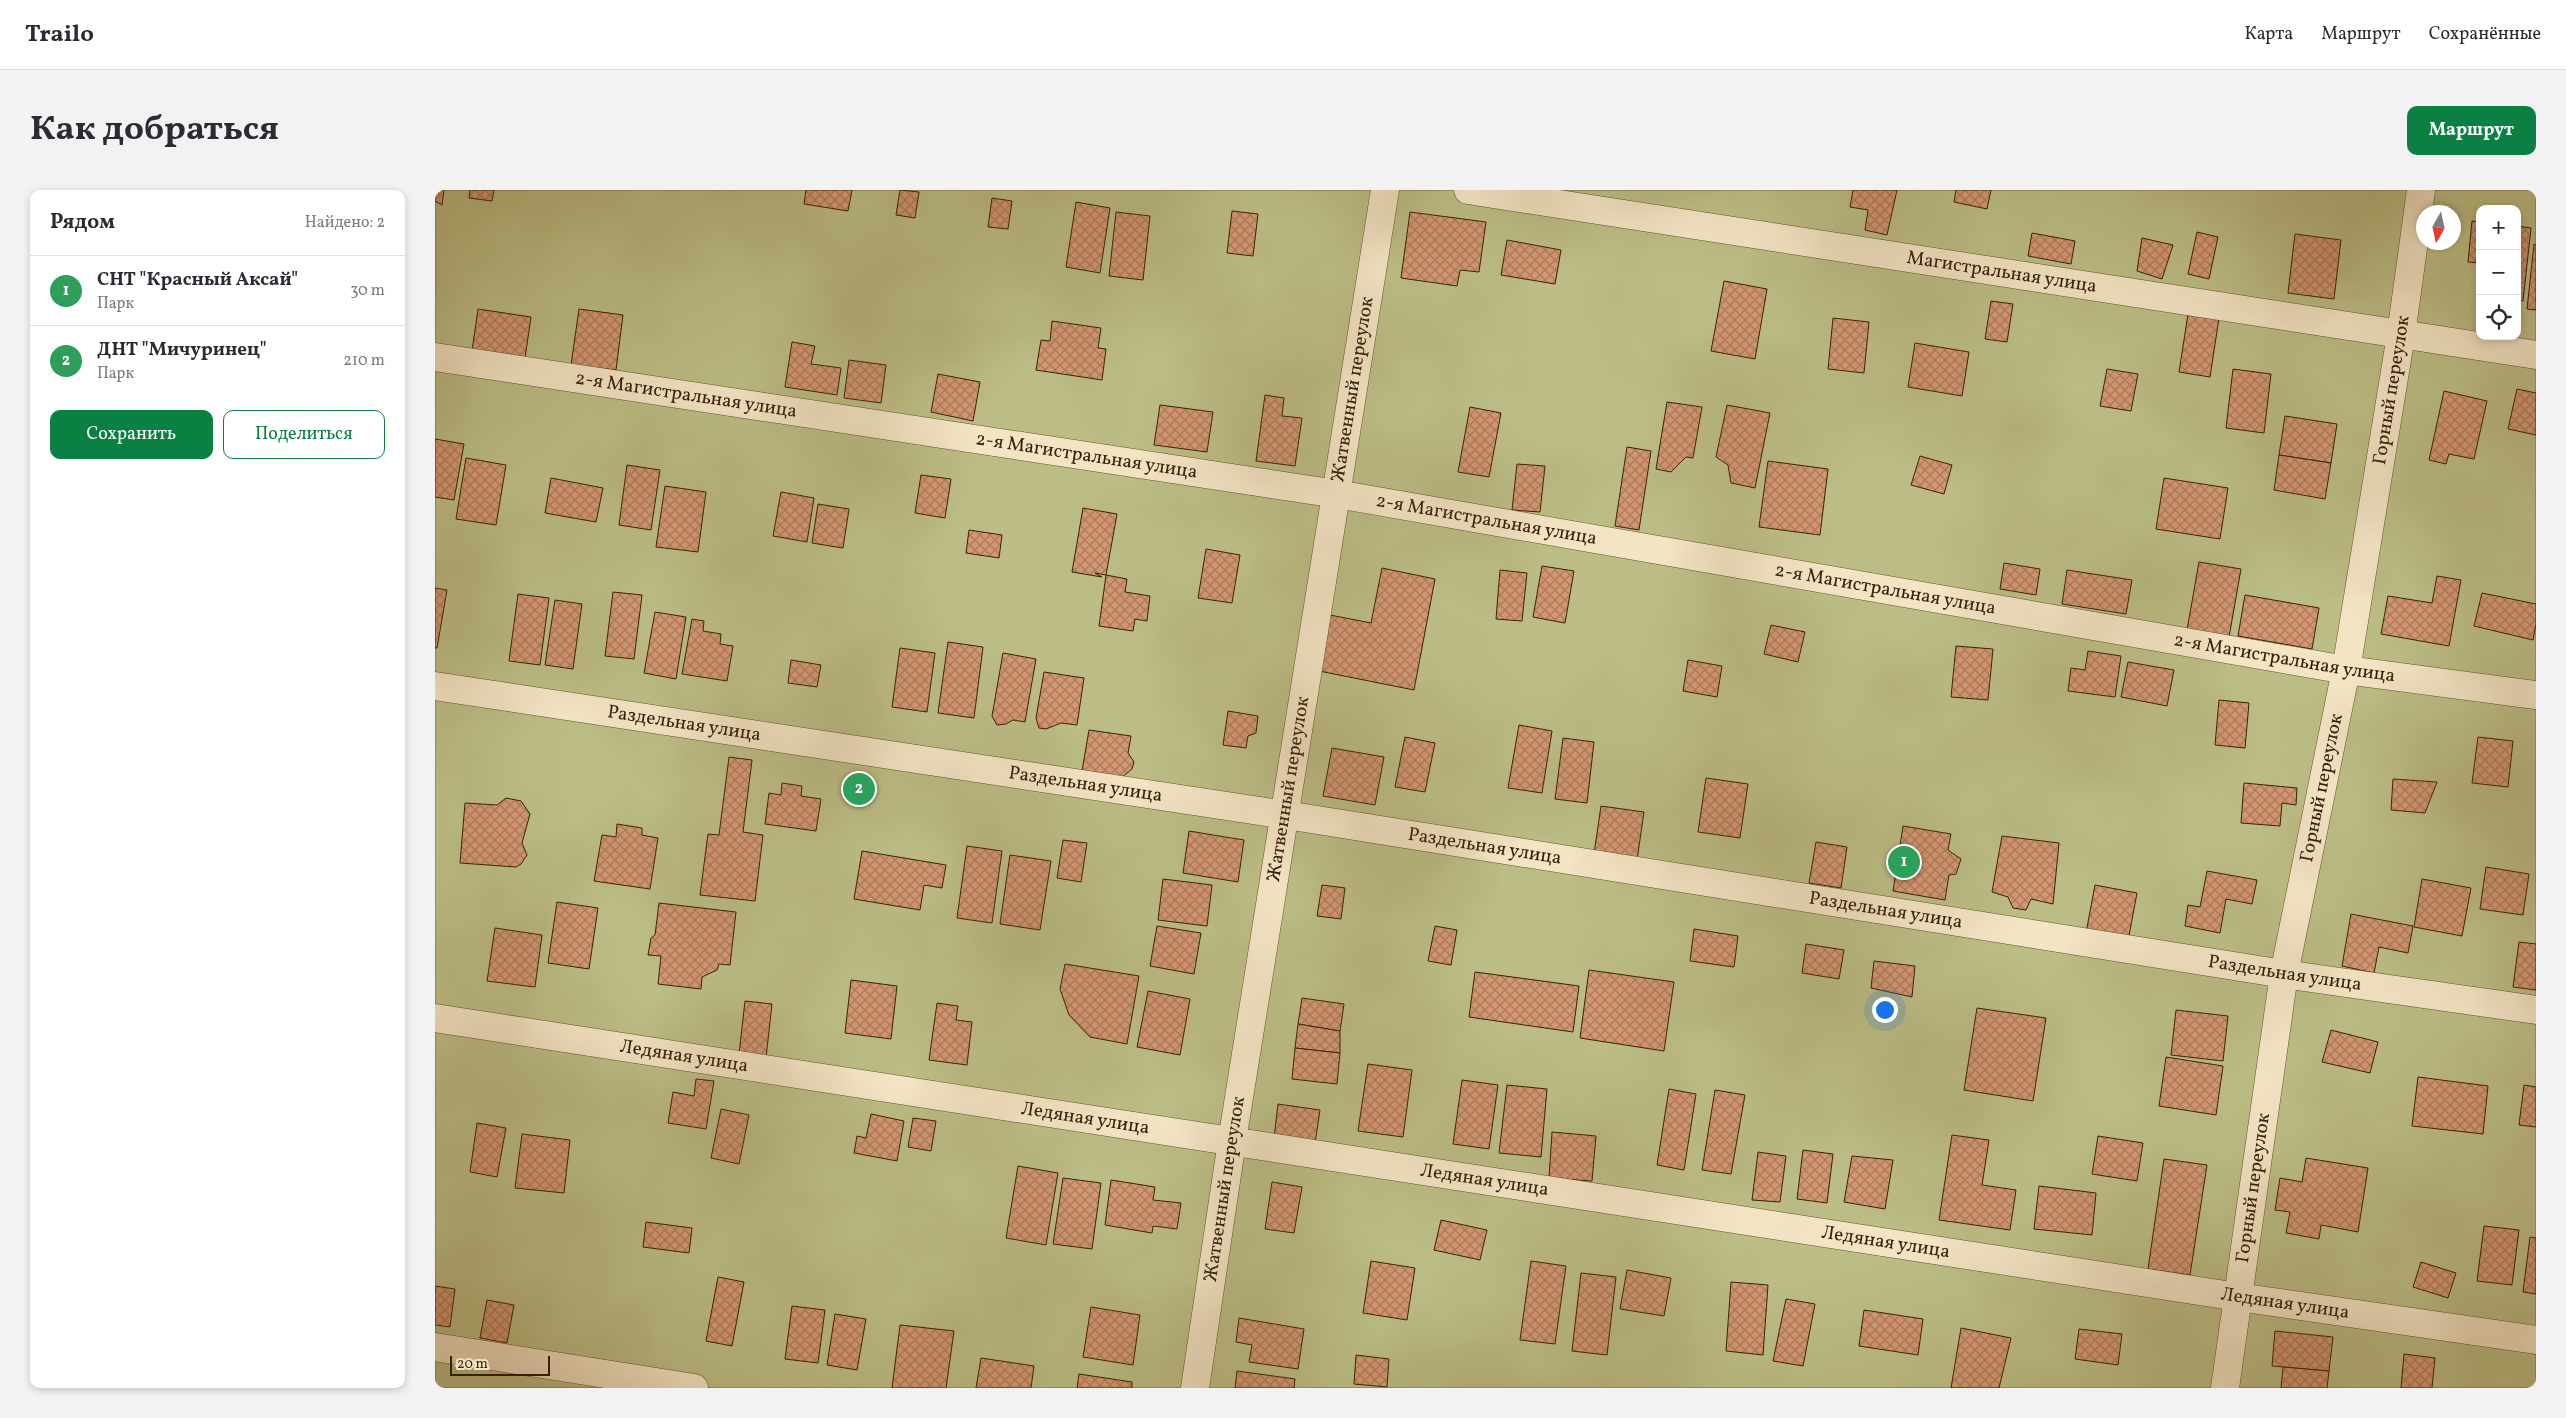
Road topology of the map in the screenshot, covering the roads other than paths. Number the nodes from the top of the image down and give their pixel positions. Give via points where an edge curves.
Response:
1 (1385, 190) edge
2 (1468, 190) edge
3 (2421, 190) edge
4 (2401, 334) junction
5 (2536, 355) edge
6 (435, 356) edge
7 (1337, 494) junction
8 (2346, 670) junction
9 (435, 686) edge
10 (2536, 695) edge
11 (1286, 815) junction
12 (2284, 974) junction
13 (2536, 1010) edge
14 (435, 1018) edge
15 (1232, 1141) junction
16 (2238, 1298) junction
17 (2536, 1340) edge
18 (435, 1348) edge
19 (695, 1388) edge
20 (1195, 1388) edge
21 (2225, 1388) edge

1 - 7 lane, Жатвенный переулок
2 - 4 lane, Магистральная улица
3 - 4 lane, Горный переулок
4 - 5 lane, Магистральная улица
4 - 8 lane, Горный переулок
6 - 7 lane, 2-я Магистральная улица
7 - 8 lane, 2-я Магистральная улица
7 - 11 lane, Жатвенный переулок
8 - 10 lane, 2-я Магистральная улица
8 - 12 lane, Горный переулок
9 - 11 lane, Раздельная улица
11 - 12 lane, Раздельная улица
11 - 15 lane, Жатвенный переулок
12 - 13 lane, Раздельная улица
12 - 16 lane, Горный переулок
14 - 15 lane, Ледяная улица
15 - 16 lane, Ледяная улица
15 - 20 lane, Жатвенный переулок
16 - 17 lane, Ледяная улица
16 - 21 lane, Горный переулок
18 - 19 lane

